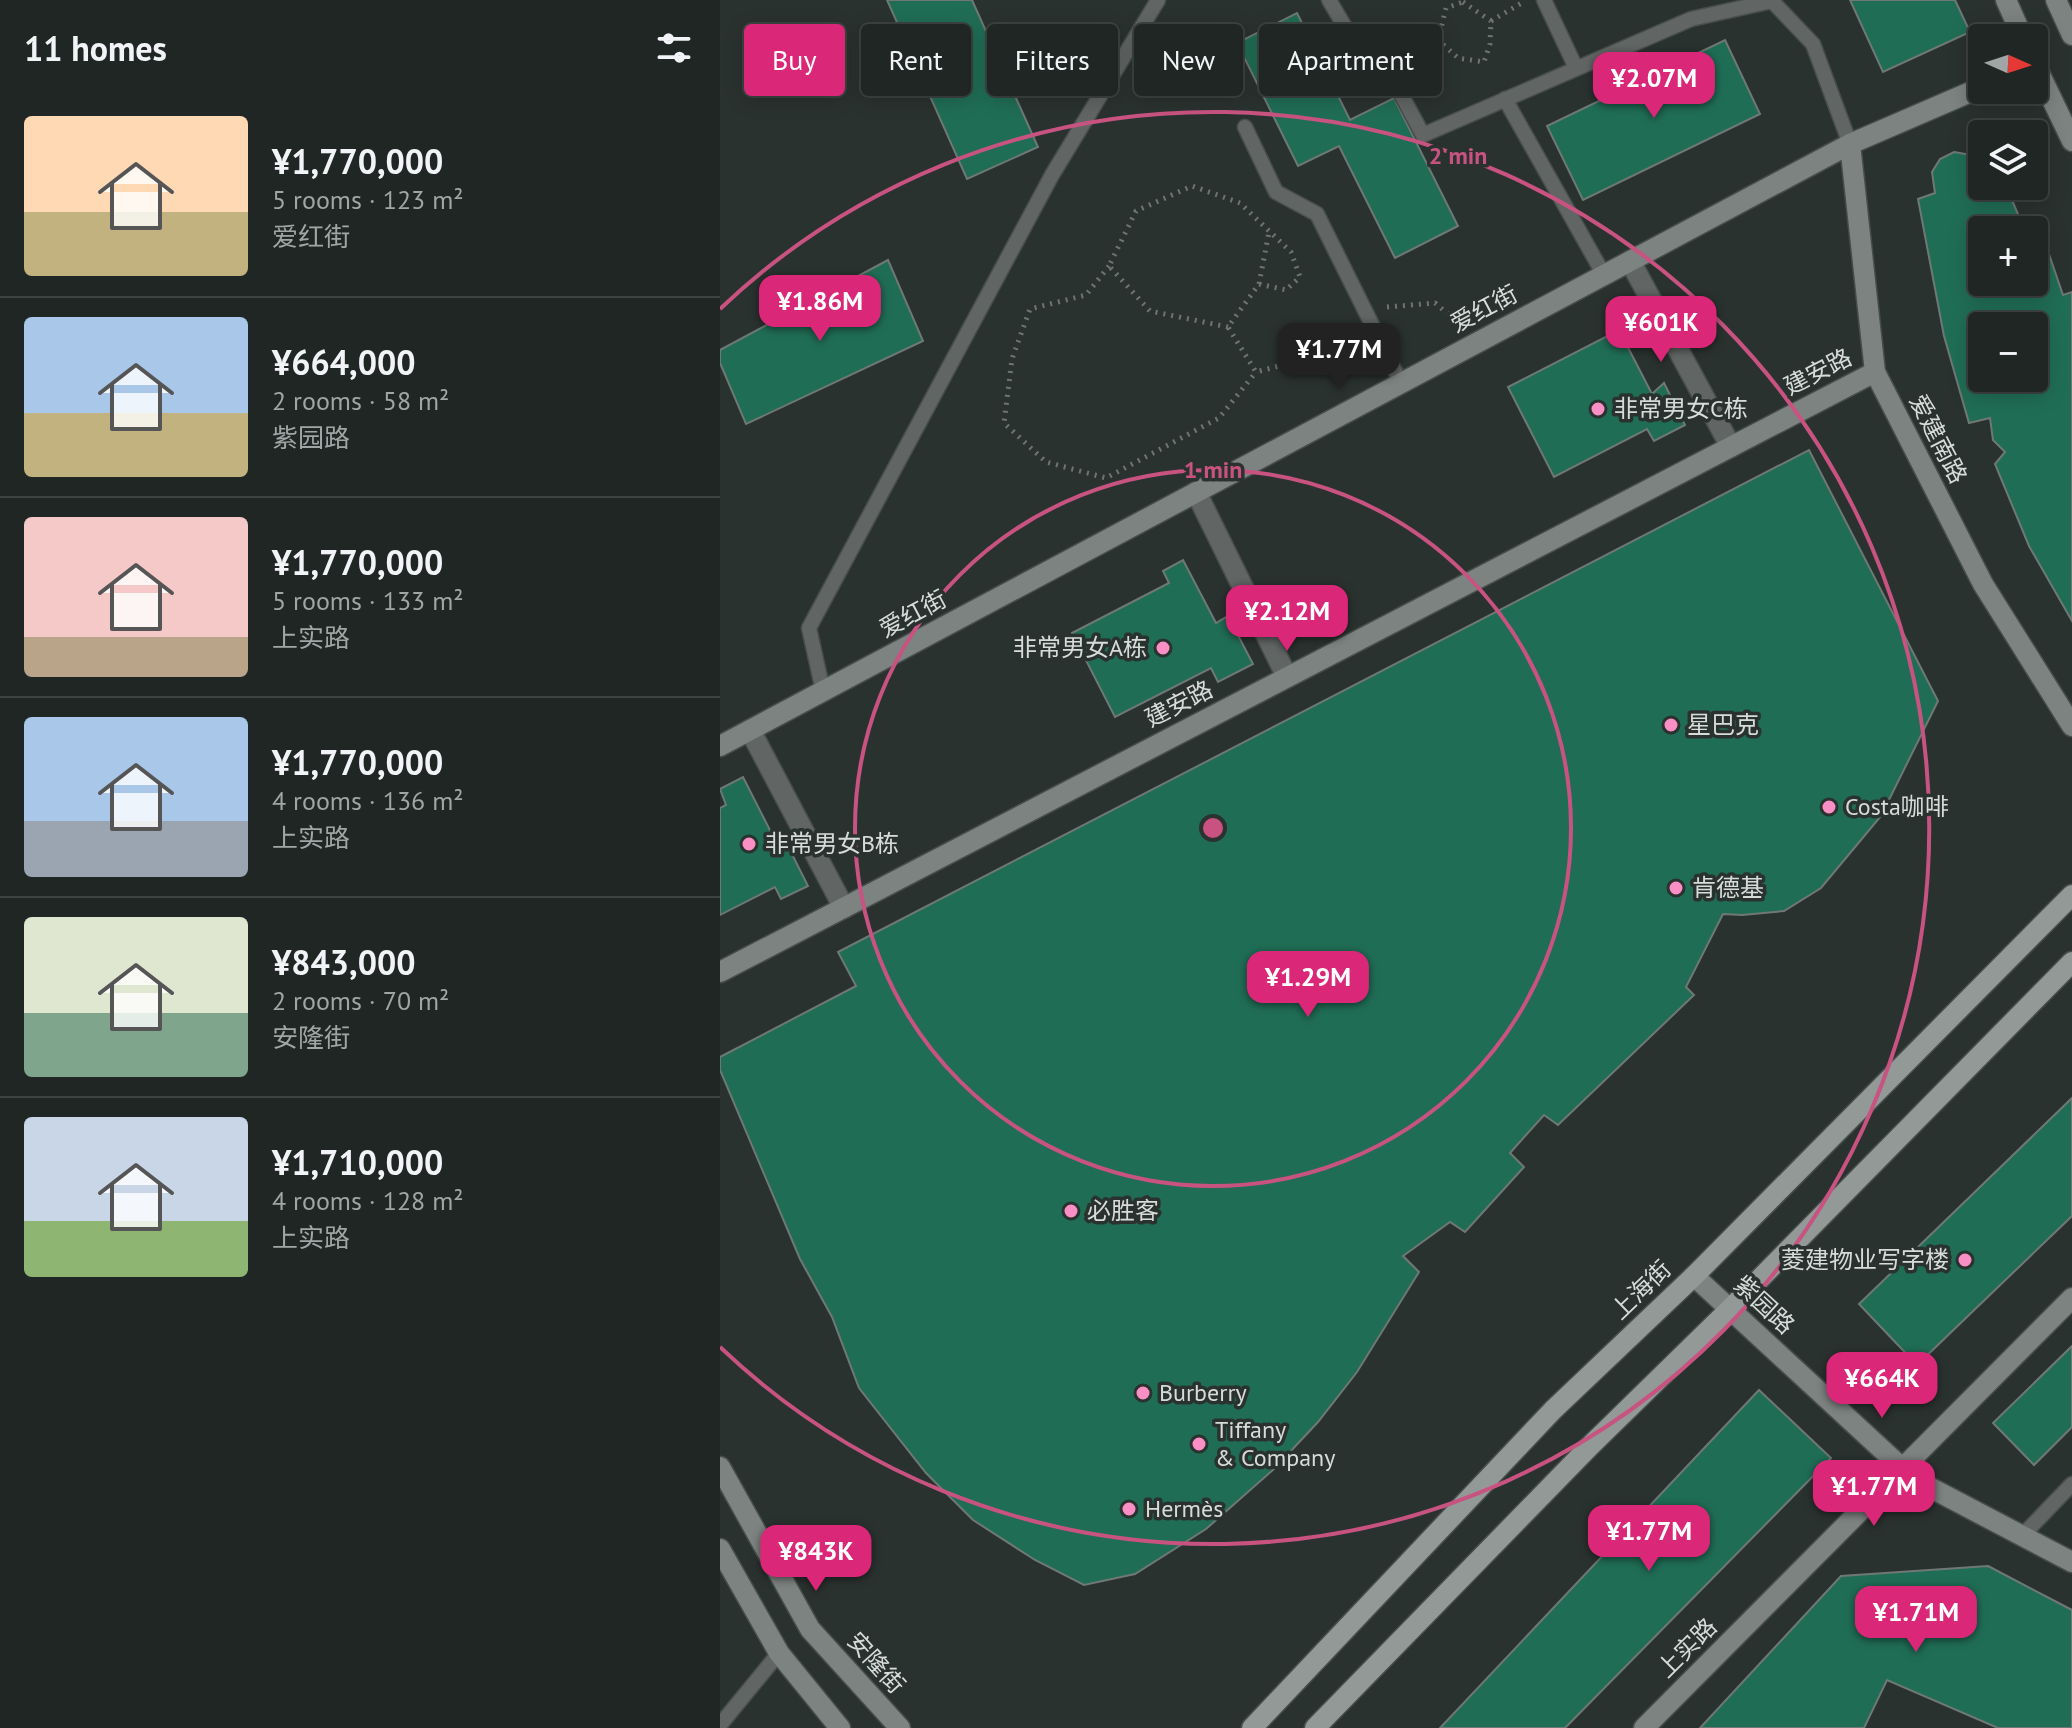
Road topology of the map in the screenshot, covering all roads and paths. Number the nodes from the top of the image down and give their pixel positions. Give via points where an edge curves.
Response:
1 (1158, 0) edge
2 (1329, 0) edge
3 (1526, 0) edge
4 (1544, 0) edge
5 (2006, 0) edge
6 (2056, 0) edge
7 (1491, 21) junction
8 (2017, 24) edge
9 (2072, 35) edge
10 (1576, 68) junction
11 (2048, 92) edge
12 (1968, 93) edge
13 (1505, 99) junction
14 (1245, 127) dead end
15 (2072, 141) edge
16 (1850, 144) junction
17 (1269, 232) junction
18 (1630, 261) junction
19 (1109, 266) junction
20 (1604, 275) junction
21 (1259, 284) junction
22 (1367, 315) junction
23 (1228, 327) junction
24 (1480, 341) junction
25 (1256, 372) junction
26 (1875, 372) junction
27 (1401, 383) junction
28 (1731, 447) junction
29 (1196, 492) junction
30 (1287, 677) junction
31 (823, 691) junction
32 (2072, 726) edge
33 (750, 730) junction
34 (720, 746) edge
35 (2072, 895) edge
36 (844, 908) junction
37 (2072, 962) edge
38 (720, 972) edge
39 (1694, 1276) junction
40 (2072, 1298) edge
41 (1730, 1309) junction
42 (720, 1467) edge
43 (1902, 1468) junction
44 (2072, 1484) edge
45 (2022, 1536) junction
46 (720, 1549) edge
47 (2072, 1562) edge
48 (779, 1653) junction
49 (720, 1725) edge
50 (1324, 1725) edge
51 (840, 1728) edge
52 (900, 1728) edge
53 (1252, 1728) edge
54 (1644, 1728) edge

1 - 31 lane via 1052,175 809,628
2 - 13 lane via 1374,76 1395,83 1423,135
3 - 7 path
4 - 10 lane
5 - 8 street
6 - 9 street
7 - 7 path via 1463,2 1446,8 1438,40 1458,58 1484,62
10 - 13 lane
10 - 16 lane via 1691,19 1772,1 1813,44
11 - 15 street
12 - 16 street, 爱红街
13 - 20 lane
14 - 22 lane via 1276,192 1317,214
16 - 18 street, 爱红街
16 - 26 street, 爱建南路
17 - 19 path via 1240,203 1192,186 1136,211
17 - 21 path
17 - 21 path via 1291,252 1300,277 1286,290
18 - 20 street, 爱红街
18 - 28 street
19 - 23 path via 1150,311
19 - 25 path via 1086,295 1030,309 1012,359 1004,423 1046,462 1106,478 1219,418
20 - 24 street, 爱红街
21 - 23 path
22 - 24 path via 1382,308 1435,303
22 - 25 path via 1291,363
22 - 27 lane
23 - 25 path
24 - 27 street, 爱红街
26 - 28 street, 建安路
26 - 32 street, 爱建南路 via 1983,584
27 - 29 street, 爱红街
28 - 30 street, 建安路
29 - 30 street
29 - 31 street, 爱红街
30 - 36 street, 建安路
31 - 33 street, 爱红街
33 - 34 street, 爱红街
33 - 36 street
35 - 39 main road, 上海街
36 - 38 street, 建安路
37 - 41 main road
39 - 41 street, 紫园路
39 - 53 main road, 上海街 via 1553,1410
40 - 43 street, 上实路
41 - 43 street, 紫园路
41 - 50 main road via 1591,1445
42 - 52 street, 安隆街 via 810,1629
43 - 45 street, 紫园路
43 - 54 street, 上实路
44 - 45 lane
45 - 47 street, 紫园路
46 - 48 street
48 - 49 lane
48 - 51 street

